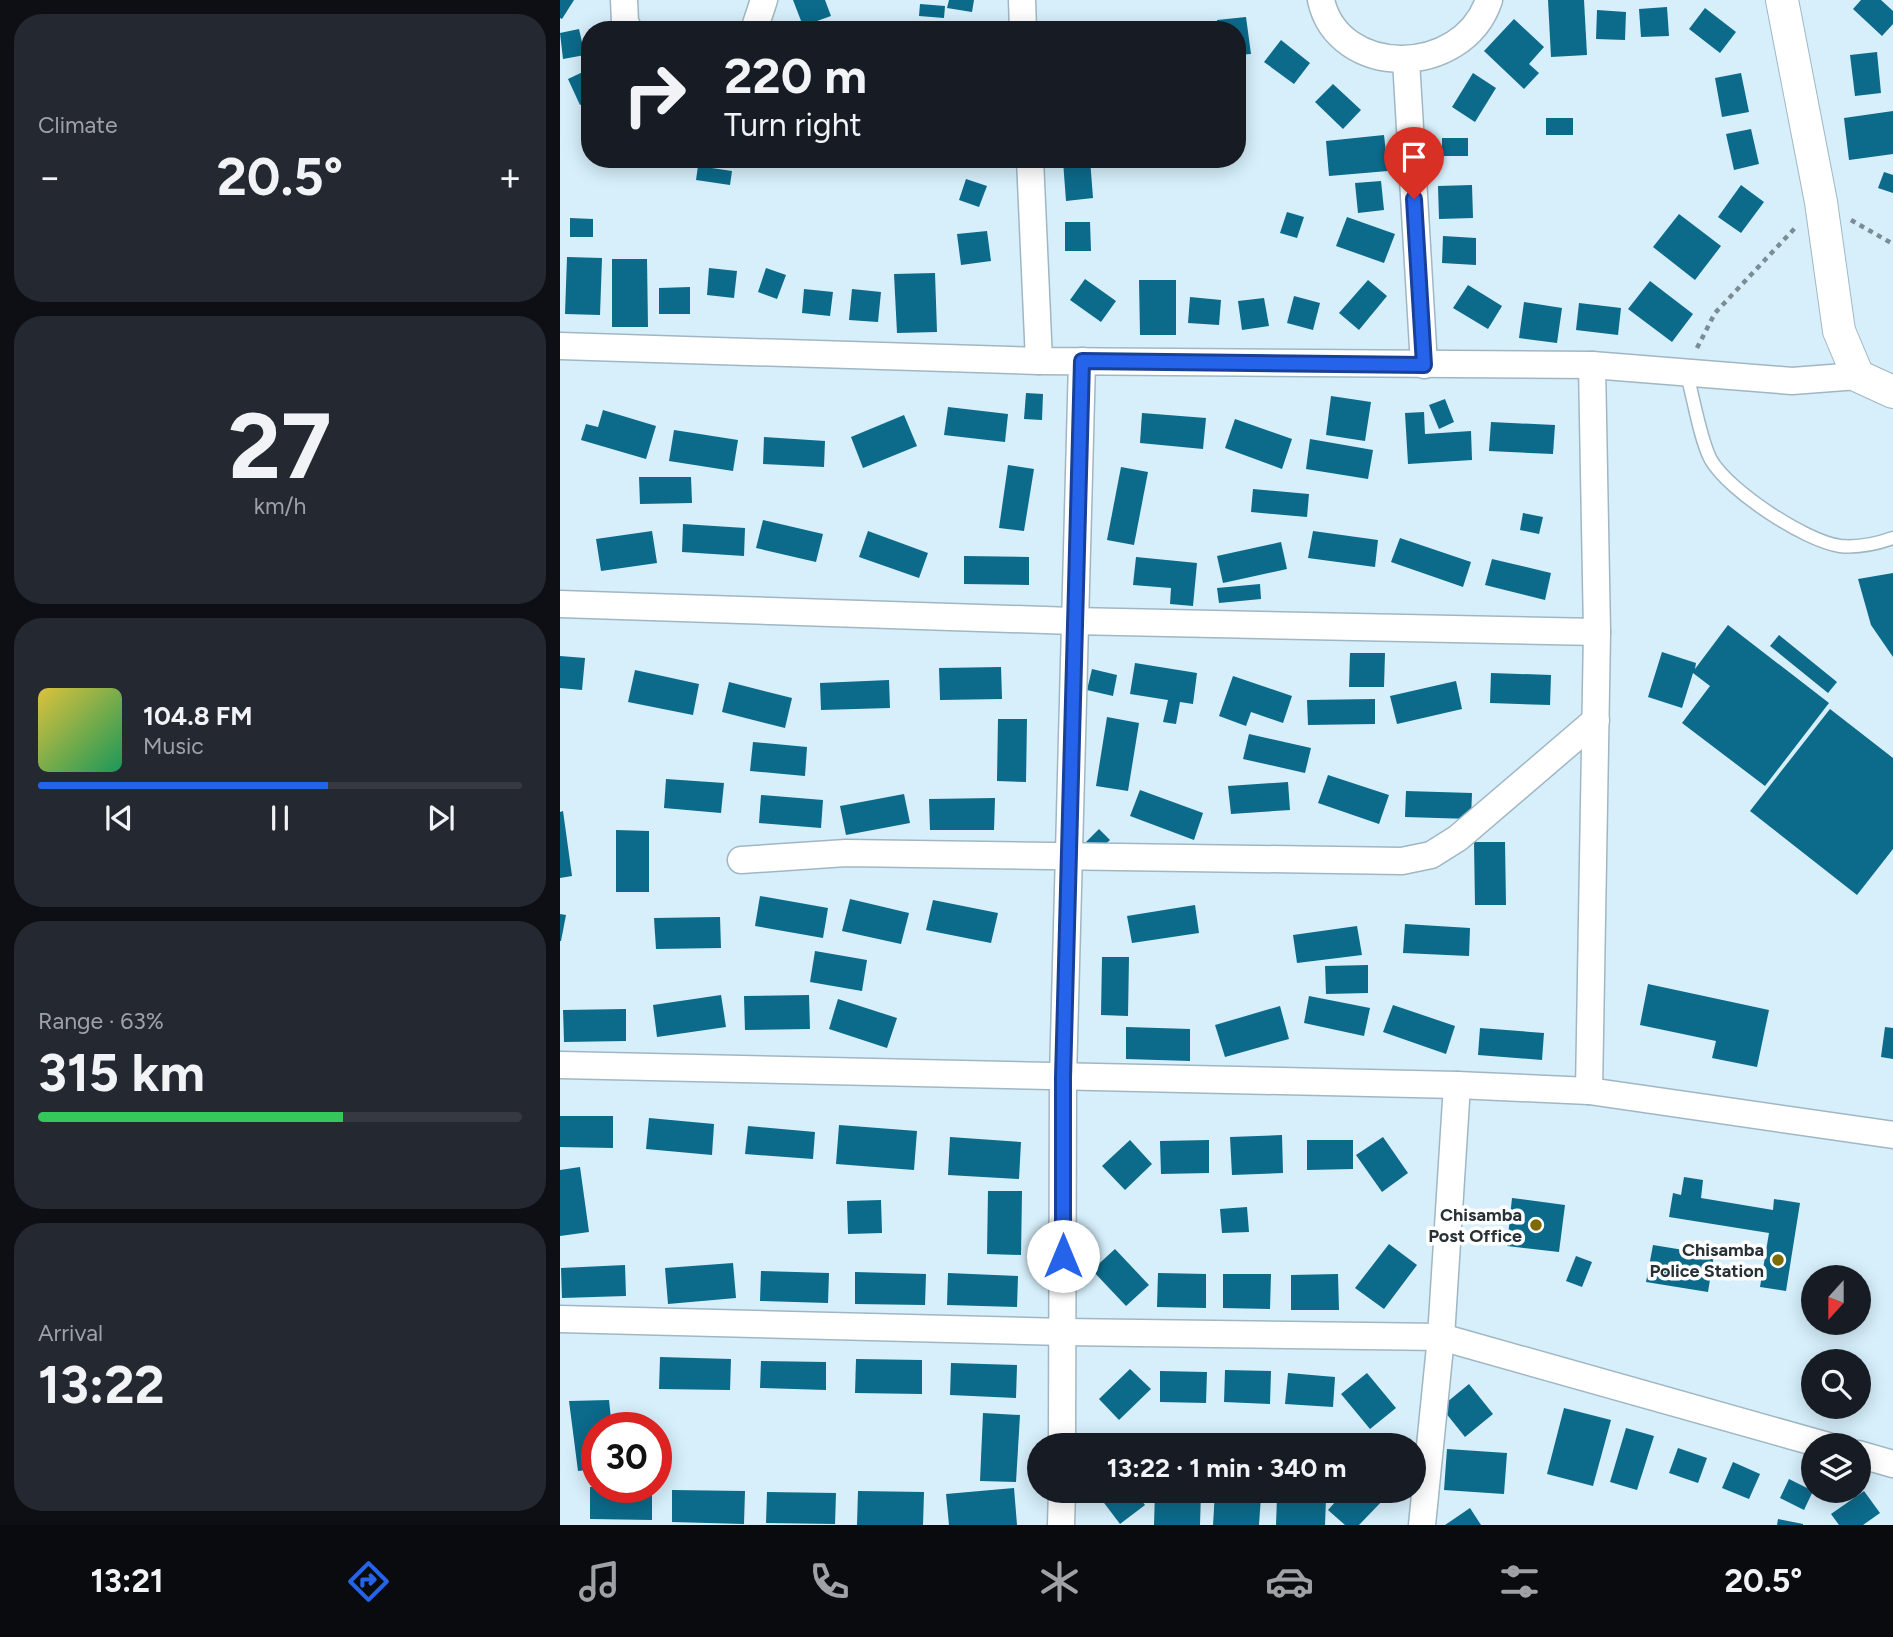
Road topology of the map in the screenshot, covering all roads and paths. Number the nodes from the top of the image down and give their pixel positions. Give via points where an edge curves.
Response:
1 (624, 0) edge
2 (764, 0) edge
3 (1022, 0) edge
4 (1321, 0) edge
5 (1489, 0) edge
6 (1782, 0) edge
7 (625, 21) edge
8 (757, 21) edge
9 (1023, 21) edge
10 (1406, 60) junction
11 (1030, 168) edge
12 (1821, 202) junction
13 (1893, 244) edge
14 (560, 346) edge
15 (1039, 361) junction
16 (1082, 361) junction
17 (1424, 365) junction
18 (1592, 365) junction
19 (1686, 370) junction
20 (1857, 376) junction
21 (1893, 392) edge
22 (1893, 538) edge
23 (560, 604) edge
24 (1073, 621) junction
25 (1597, 632) junction
26 (1596, 720) junction
27 (1071, 854) junction
28 (741, 860) dead end
29 (560, 1065) edge
30 (1063, 1078) junction
31 (1457, 1085) junction
32 (1589, 1091) junction
33 (1893, 1135) edge
34 (560, 1320) edge
35 (1063, 1332) junction
36 (1441, 1337) junction
37 (1062, 1433) edge
38 (1801, 1438) edge
39 (1871, 1458) edge
40 (1893, 1464) edge
41 (1062, 1503) edge
42 (1062, 1525) edge
43 (1422, 1525) edge

1 - 7 street
2 - 8 street
3 - 9 street
4 - 10 street via 1336,29 1356,46 1380,57
5 - 10 street via 1475,26 1456,45 1432,56
6 - 12 street
10 - 17 street
11 - 15 street
12 - 13 path
12 - 19 path via 1715,313
12 - 20 street via 1839,331
14 - 15 street
15 - 16 street
16 - 17 street
16 - 24 street
17 - 18 street
18 - 19 street
18 - 25 street
19 - 20 street via 1792,381
19 - 22 lane via 1711,459 1738,491 1772,516 1838,546 1870,546
20 - 21 street
23 - 24 street
24 - 25 street
24 - 27 street
25 - 26 street
26 - 27 street via 1458,838 1431,855 1358,863
26 - 32 street
27 - 28 street via 846,853
27 - 30 street
29 - 30 street
30 - 31 street
30 - 35 street
31 - 32 street
31 - 36 street
32 - 33 street
34 - 35 street
35 - 36 street
35 - 37 street
36 - 38 street
36 - 43 street
39 - 40 street
41 - 42 street

